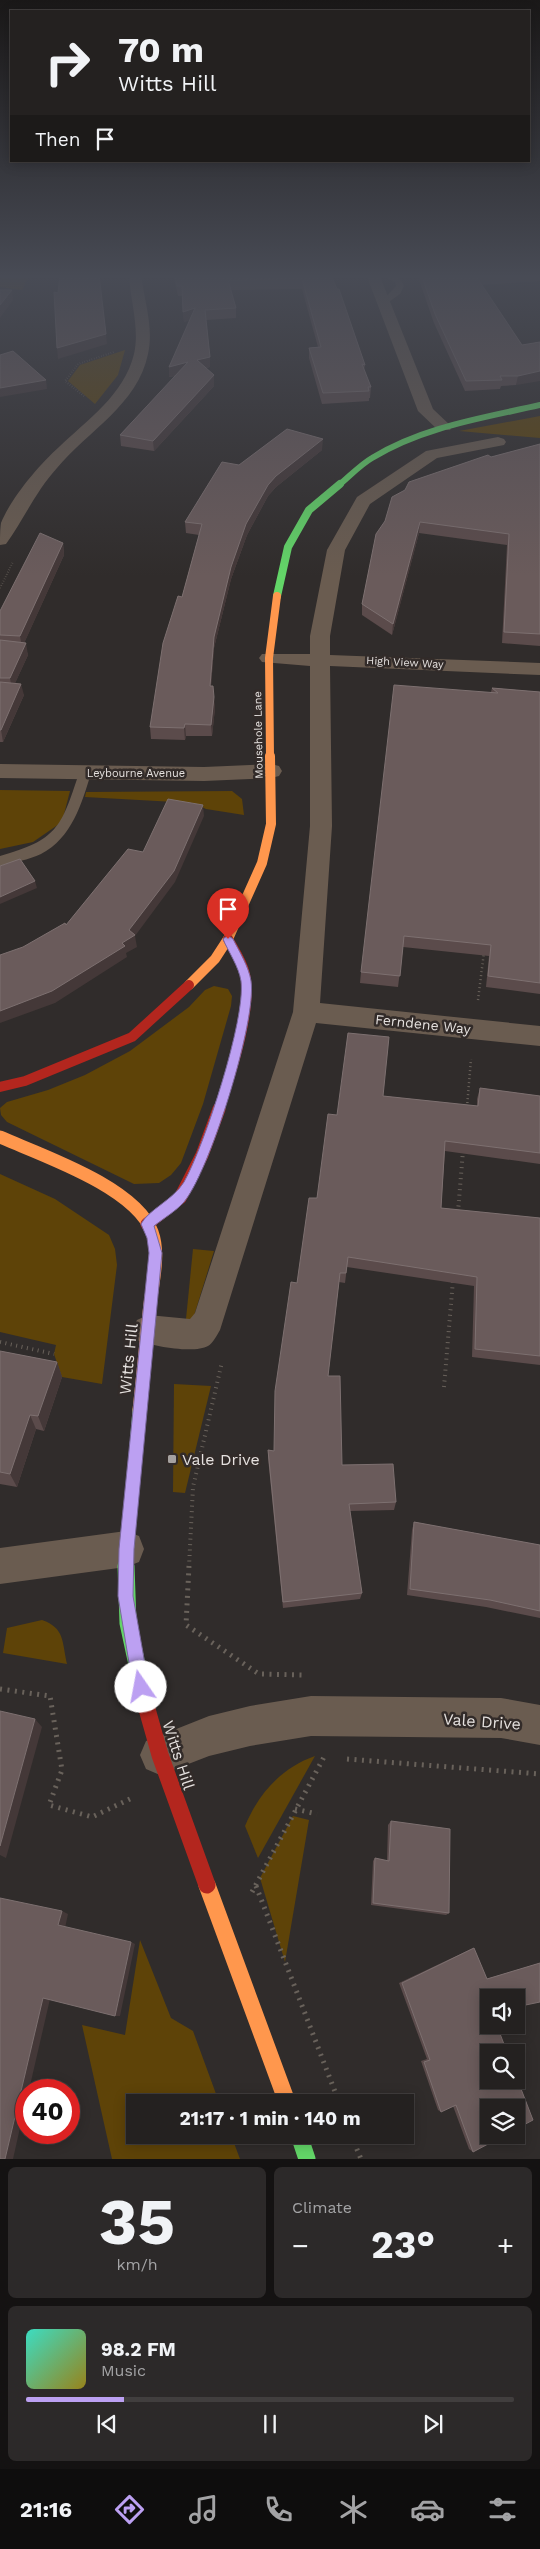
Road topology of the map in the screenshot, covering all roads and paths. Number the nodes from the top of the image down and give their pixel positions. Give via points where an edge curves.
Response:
1 (70, 375) edge
2 (134, 375) edge
3 (411, 375) edge
4 (540, 404) edge
5 (104, 412) junction
6 (444, 427) junction
7 (498, 442) dead end
8 (0, 504) edge
9 (17, 508) junction
10 (0, 540) edge
11 (269, 658) junction
12 (320, 658) junction
13 (540, 669) edge
14 (0, 771) edge
15 (272, 771) junction
16 (85, 773) junction
17 (0, 861) edge
18 (228, 939) junction
19 (486, 943) edge
20 (306, 1012) junction
21 (474, 1029) junction
22 (540, 1036) edge
23 (0, 1087) edge
24 (467, 1109) edge
25 (0, 1136) edge
26 (464, 1148) edge
27 (458, 1218) edge
28 (147, 1224) junction
29 (453, 1278) edge
30 (148, 1330) junction
31 (0, 1342) edge
32 (54, 1354) dead end
33 (219, 1374) dead end
34 (444, 1387) dead end
35 (126, 1549) junction
36 (0, 1566) edge
37 (309, 1676) dead end
38 (0, 1689) edge
39 (540, 1725) edge
40 (333, 1757) dead end
41 (343, 1758) dead end
42 (164, 1767) junction
43 (540, 1774) edge
44 (296, 1809) junction
45 (317, 1814) dead end
46 (256, 1886) junction
47 (228, 1939) junction
48 (284, 2094) edge
49 (336, 2094) edge
50 (302, 2144) edge
51 (354, 2144) edge
52 (307, 2159) edge
53 (360, 2159) edge

1 - 5 path via 65,382
2 - 5 street
3 - 6 street via 426,411
4 - 6 street, Mousehole Lane
5 - 9 street via 51,464
6 - 11 street, Mousehole Lane via 395,445 370,459 309,510 288,547 278,586
7 - 12 street via 432,454 363,501 336,550 320,636
8 - 9 street
9 - 10 street
11 - 12 street, High View Way
11 - 15 street, Mousehole Lane
12 - 13 street, High View Way
12 - 20 street via 321,826
14 - 16 street, Leybourne Avenue
15 - 16 street, Leybourne Avenue
15 - 18 street, Mousehole Lane via 272,824 262,863
16 - 17 lane via 64,828 38,850
18 - 23 street, Mousehole Lane via 215,959 169,1006 132,1037 25,1081
18 - 28 street via 246,980 245,1010 226,1086 190,1183 179,1199
19 - 21 path
20 - 21 street, Ferndene Way
20 - 30 street via 208,1320 198,1335
21 - 22 street, Ferndene Way
21 - 24 path
25 - 28 street, Witts Hill via 128,1202
26 - 27 path
28 - 30 street, Witts Hill via 156,1253
29 - 34 path
30 - 35 street, Witts Hill
31 - 32 path
33 - 37 path via 193,1487 186,1625 259,1674
35 - 36 street
35 - 42 street, Witts Hill via 129,1628 141,1687
38 - 42 path via 50,1696 62,1770 48,1805 92,1816
39 - 42 street, Vale Drive via 501,1718 311,1716 208,1736
40 - 44 path via 323,1756
41 - 43 path
42 - 47 street, Witts Hill
44 - 45 path
44 - 46 path
46 - 47 path
46 - 49 path
47 - 48 street, Witts Hill
50 - 52 street
51 - 53 path

